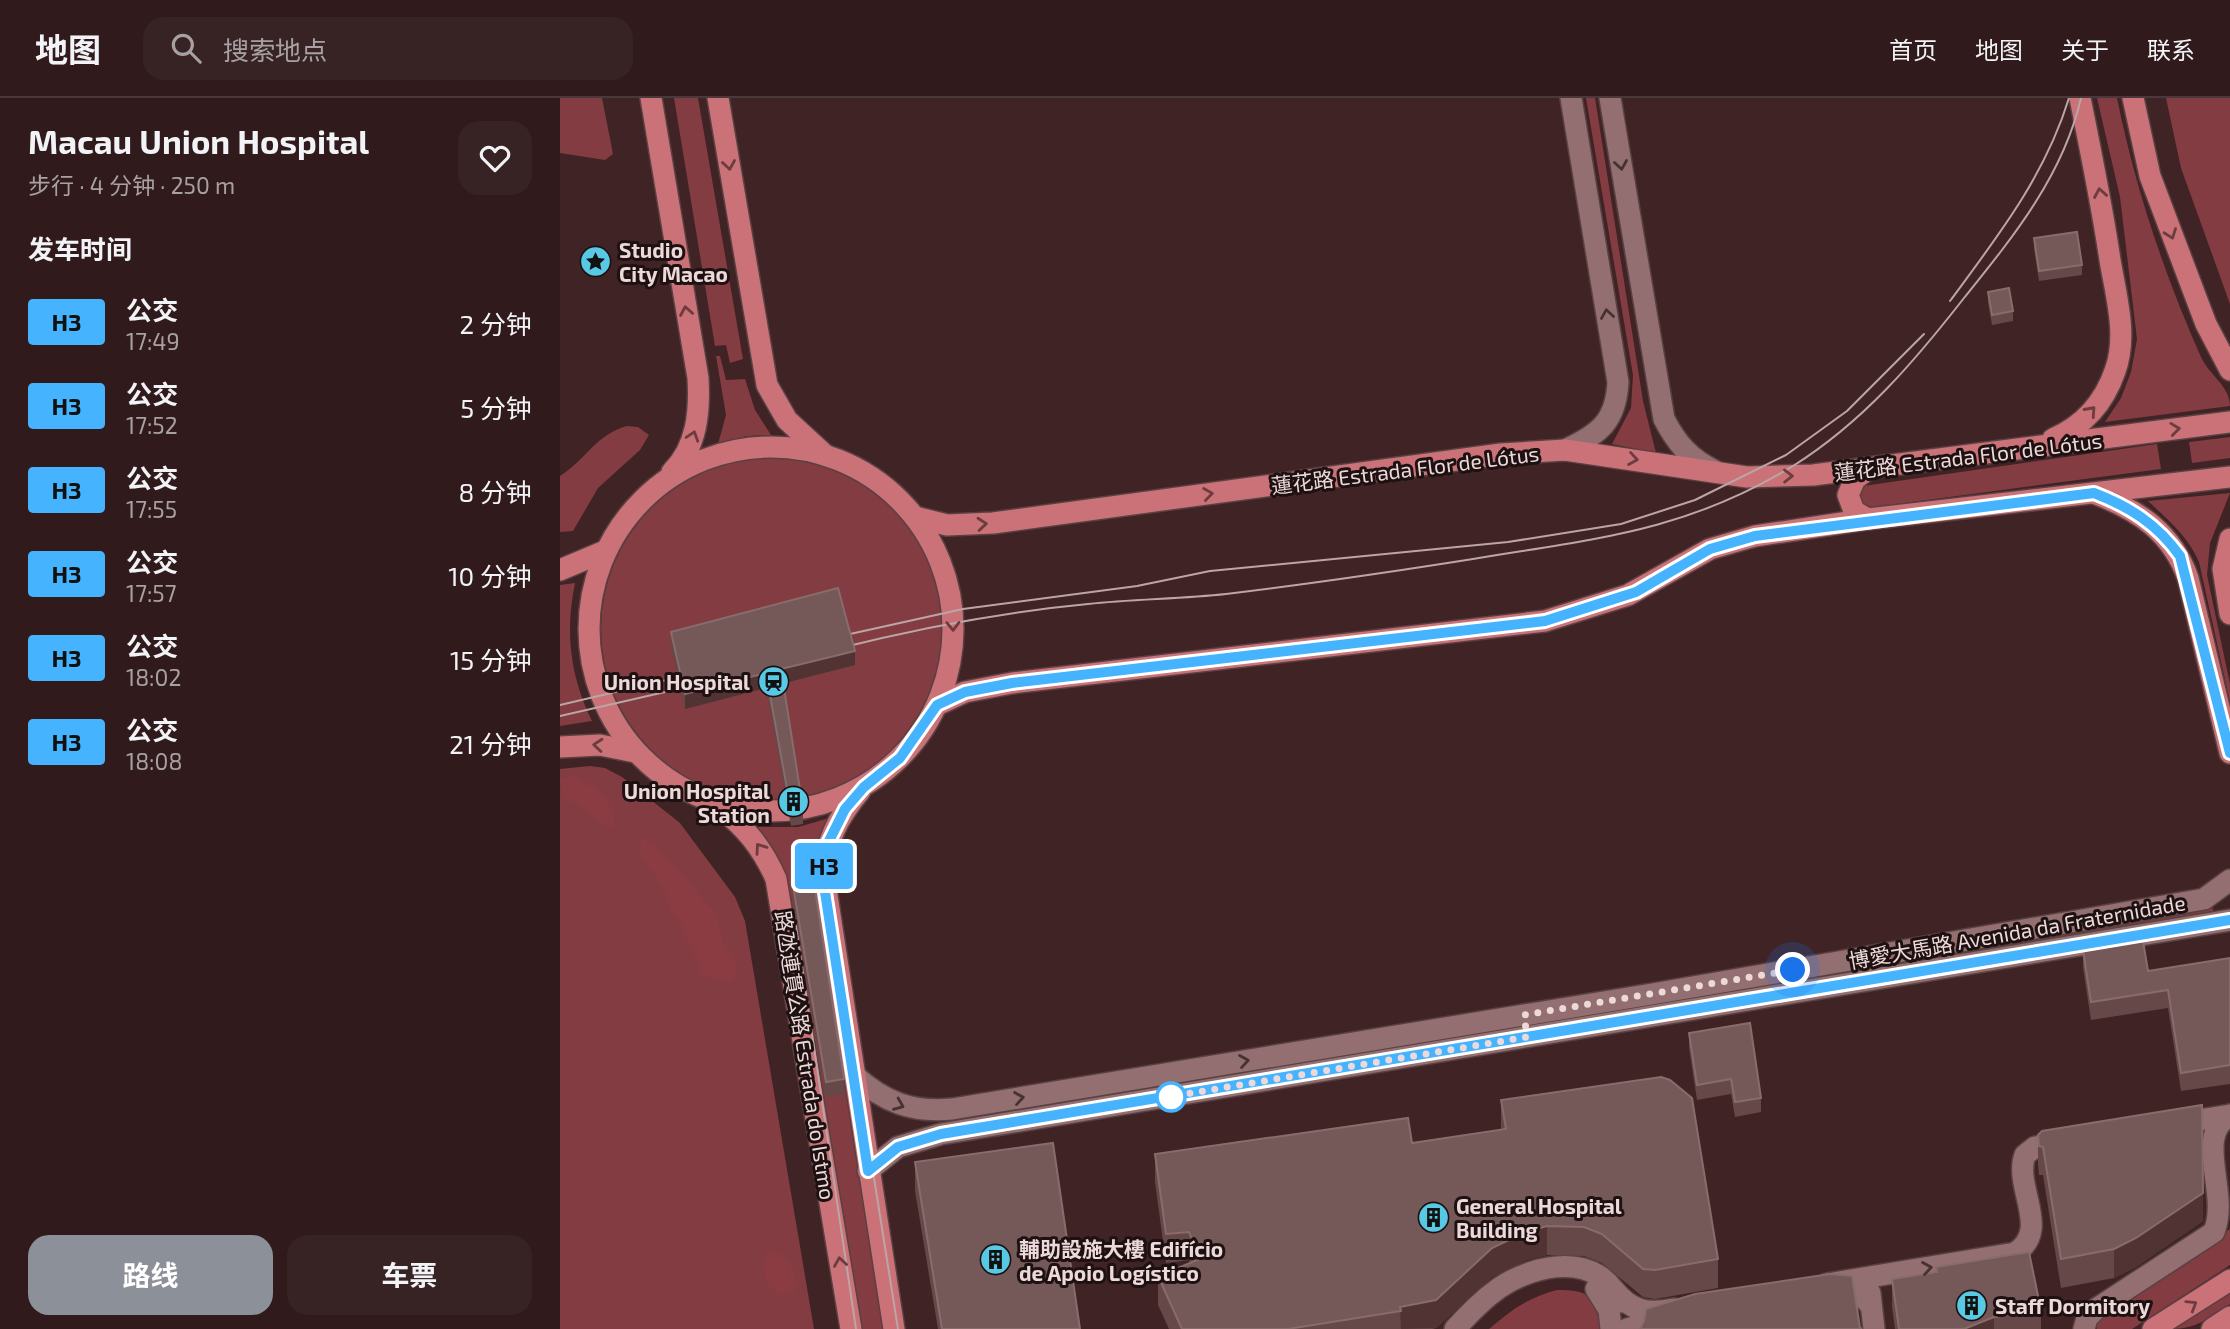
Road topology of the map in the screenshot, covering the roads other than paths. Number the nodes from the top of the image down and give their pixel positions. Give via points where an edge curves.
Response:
1 (651, 98) edge
2 (718, 98) edge
3 (1571, 98) edge
4 (1610, 98) edge
5 (2080, 98) edge
6 (2133, 98) edge
7 (2230, 370) edge
8 (2230, 422) edge
9 (2035, 447) junction
10 (1565, 450) junction
11 (826, 455) junction
12 (1867, 470) junction
13 (1720, 473) junction
14 (2230, 477) edge
15 (661, 484) junction
16 (2094, 493) junction
17 (915, 517) junction
18 (1868, 519) junction
19 (2230, 539) edge
20 (605, 551) junction
21 (560, 570) edge
22 (2230, 614) edge
23 (937, 705) junction
24 (560, 747) edge
25 (635, 752) junction
26 (2230, 753) edge
27 (864, 787) junction
28 (714, 803) junction
29 (2230, 880) edge
30 (2230, 920) edge
31 (2191, 927) junction
32 (2230, 933) edge
33 (1524, 1015) junction
34 (1527, 1037) junction
35 (854, 1076) junction
36 (2230, 1115) edge
37 (2160, 1127) edge
38 (2081, 1139) edge
39 (868, 1171) junction
40 (1881, 1275) junction
41 (2230, 1280) edge
42 (1614, 1290) junction
43 (1871, 1306) junction
44 (2230, 1317) edge
45 (850, 1329) edge
46 (894, 1329) edge
47 (1455, 1329) edge
48 (1472, 1329) edge
49 (1611, 1329) edge
50 (1625, 1329) edge
51 (1874, 1329) edge
52 (2084, 1329) edge
53 (2153, 1329) edge
54 (2212, 1329) edge

15 -> 1 main road via 683,461 700,410
2 -> 11 main road via 767,385 788,420
10 -> 3 street via 1589,439 1606,423 1617,407 1618,382
4 -> 13 street via 1664,419 1676,443 1696,462
9 -> 5 main road via 2075,429 2102,399 2116,369 2120,342 2099,187
6 -> 7 main road via 2150,176 2206,324
9 -> 8 main road, 蓮花路 Estrada Flor de Lótus
9 - 12 main road, 蓮花路 Estrada Flor de Lótus
10 -> 13 main road, 蓮花路 Estrada Flor de Lótus
17 -> 10 main road, 蓮花路 Estrada Flor de Lótus via 947,525 993,523 1501,454
11 - 15 main road via 783,447 740,450 698,462
11 - 17 main road via 880,484
13 -> 12 main road, 蓮花路 Estrada Flor de Lótus via 1786,476
12 - 18 main road via 1855,479 1848,495 1854,511
14 - 16 main road
15 - 20 main road via 620,526
16 - 18 main road
16 - 26 main road via 2124,505 2162,531 2180,556
17 -> 23 main road via 946,575 952,608 948,674
18 - 23 main road via 1755,536 1710,549 1636,592 1545,621 1012,683 965,692
19 - 22 main road via 2223,569
20 - 21 main road
20 - 25 main road via 591,592 589,653 610,717
23 - 27 main road via 900,758
25 -> 24 main road via 600,745
25 - 28 main road via 671,783
27 - 28 main road via 817,806 783,811
27 - 35 main road, 路氹連貫公路 Estrada do Istmo via 845,809 824,858 825,892
45 -> 28 main road, 路氹連貫公路 Estrada do Istmo via 776,879 752,837
29 - 33 street, 博愛大馬路 Avenida da Fraternidade via 2204,899
30 - 31 street, 博愛大馬路 Avenida da Fraternidade
31 - 32 street, 博愛大馬路 Avenida da Fraternidade
31 - 34 street, 博愛大馬路 Avenida da Fraternidade
33 - 34 street
35 -> 33 street, 博愛大馬路 Avenida da Fraternidade via 901,1107 938,1110
34 - 39 street, 博愛大馬路 Avenida da Fraternidade via 941,1134 898,1147
35 - 39 main road, 路氹連貫公路 Estrada do Istmo
36 - 37 street
36 - 52 street via 2217,1125 2228,1196 2222,1223 2096,1309
40 -> 38 street via 2008,1255 2022,1248 2031,1231 2025,1155 2035,1147
39 - 46 main road, 路氹連貫公路 Estrada do Istmo
40 - 43 street via 1870,1293
40 - 43 street via 1803,1292 1850,1289 1861,1293
53 -> 41 main road
42 - 47 street via 1601,1276 1581,1268 1534,1270 1485,1298
42 - 50 street
42 - 50 street via 1637,1310 1695,1310
43 - 51 street
44 - 54 main road
48 - 49 street via 1499,1302 1518,1291 1541,1282 1574,1279 1598,1290 1609,1310

